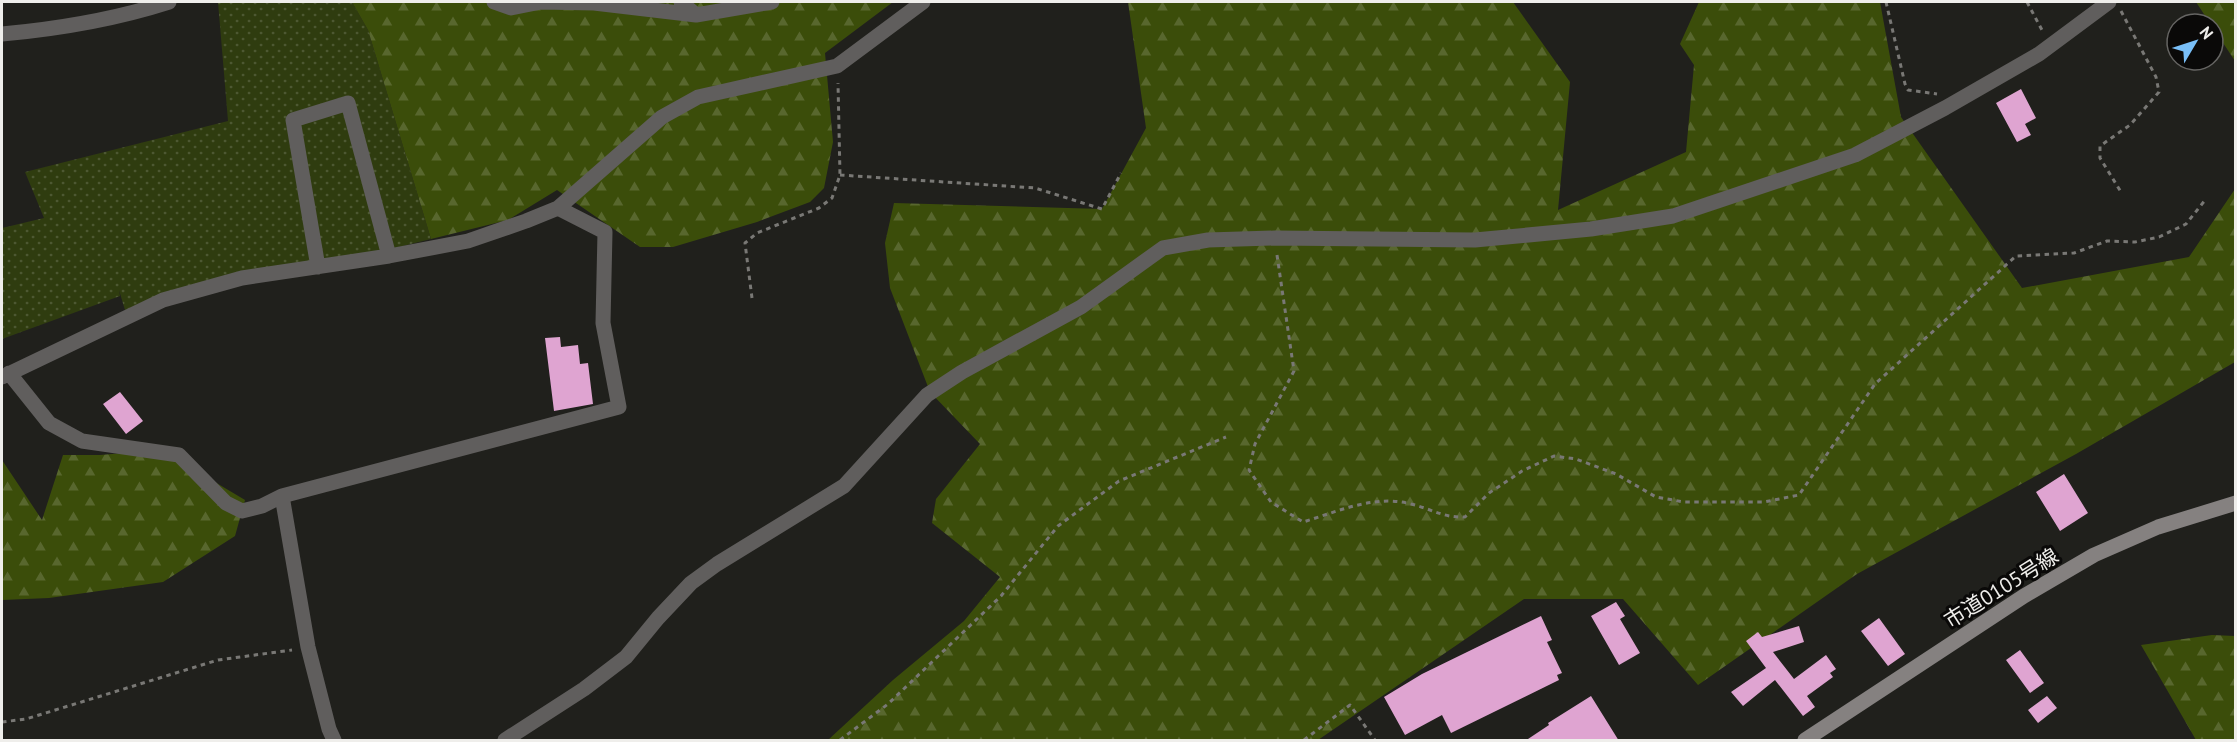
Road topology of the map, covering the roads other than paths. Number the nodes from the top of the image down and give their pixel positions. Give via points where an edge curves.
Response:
1 (169, 2) edge
2 (494, 2) edge
3 (681, 2) edge
4 (772, 2) edge
5 (923, 2) edge
6 (2115, 6) edge
7 (696, 15) junction
8 (2, 34) edge
9 (558, 208) junction
10 (389, 256) junction
11 (318, 267) junction
12 (5, 375) edge
13 (282, 496) junction
14 (2235, 503) edge
15 (334, 741) edge
16 (505, 741) edge
17 (1805, 741) edge

1 - 8 street via 57,27
2 - 7 street via 511,8 541,2 594,3
3 - 7 street
4 - 7 street
5 - 9 street via 837,66 698,96 662,117
6 - 16 street via 1955,103 1856,155 1673,216 1476,240 1275,238 1208,240 1164,248 1081,307 927,394 844,486 708,570 665,611 626,657
9 - 10 street via 468,241
9 - 13 street via 605,232 603,323 619,407
10 - 11 street
10 - 11 street via 348,103 293,120
11 - 12 street via 242,278 163,300
12 - 13 street via 49,423 82,441 179,455 226,503 242,511
13 - 15 street via 308,647
14 - 17 street, 市道0105号線 via 2158,527 2094,555 2024,596

